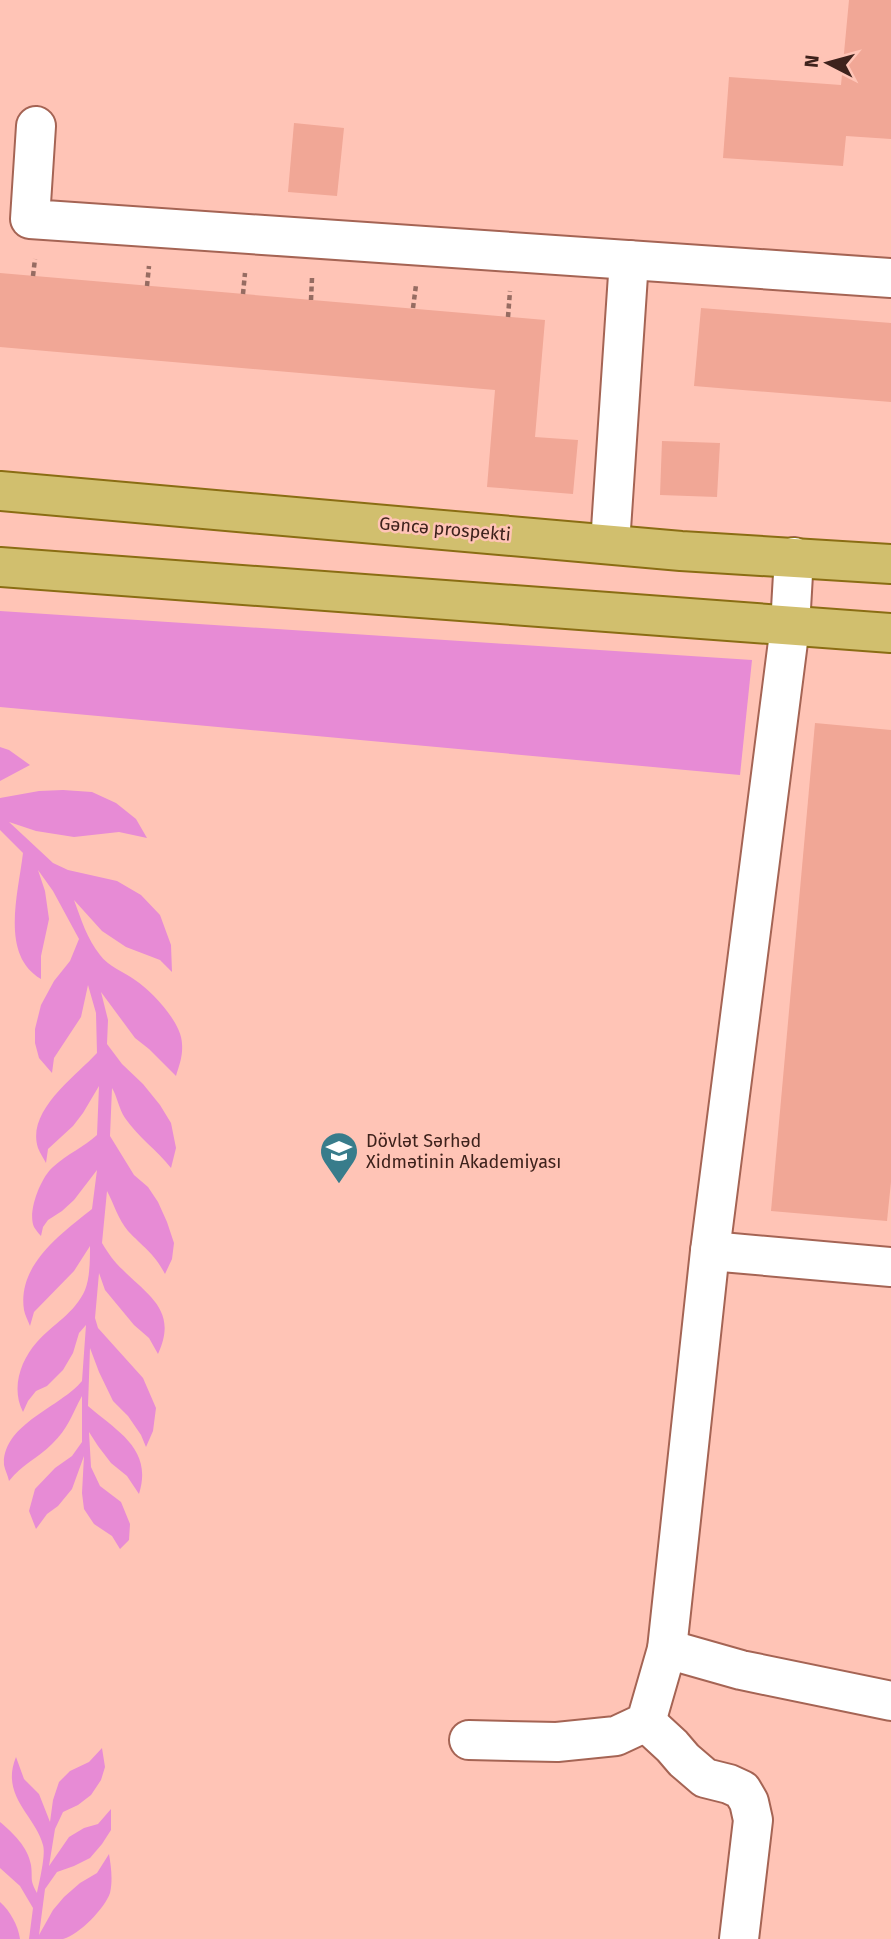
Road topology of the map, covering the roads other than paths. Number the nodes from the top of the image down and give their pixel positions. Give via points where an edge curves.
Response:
1 (36, 126) dead end
2 (628, 260) junction
3 (891, 278) edge
4 (0, 491) edge
5 (610, 544) junction
6 (794, 557) junction
7 (891, 564) edge
8 (0, 567) edge
9 (790, 626) junction
10 (891, 633) edge
11 (710, 1251) junction
12 (891, 1267) edge
13 (667, 1649) junction
14 (891, 1701) edge
15 (646, 1722) junction
16 (469, 1740) dead end
17 (739, 1939) edge

1 - 2 lane via 30,219
2 - 3 lane
2 - 5 lane
4 - 5 main road, Gəncə prospekti
5 - 6 main road, Gəncə prospekti
6 - 7 main road, Gəncə prospekti
6 - 9 lane
8 - 9 main road
9 - 10 main road
9 - 11 lane
11 - 12 lane
11 - 13 lane
13 - 14 lane via 741,1670
13 - 15 lane
15 - 16 lane via 616,1735 557,1742
15 - 17 lane via 705,1778 742,1790 749,1802 753,1820

